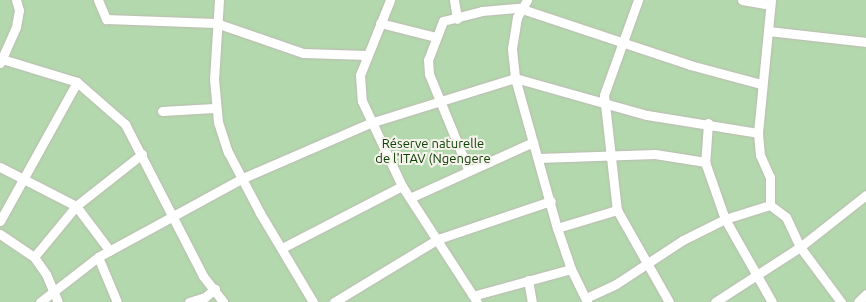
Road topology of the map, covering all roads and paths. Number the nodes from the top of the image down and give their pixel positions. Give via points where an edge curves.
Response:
1 (16, 0) edge
2 (98, 0) edge
3 (219, 0) edge
4 (390, 0) edge
5 (454, 0) edge
6 (527, 0) edge
7 (638, 0) edge
8 (742, 0) edge
9 (771, 3) edge
10 (519, 8) junction
11 (457, 19) junction
12 (216, 23) junction
13 (380, 23) junction
14 (768, 31) junction
15 (436, 36) junction
16 (620, 42) junction
17 (866, 42) edge
18 (367, 55) junction
19 (1, 61) edge
20 (515, 78) junction
21 (77, 82) junction
22 (761, 84) junction
23 (439, 101) junction
24 (605, 102) junction
25 (214, 108) junction
26 (162, 111) dead end
27 (370, 123) junction
28 (708, 123) junction
29 (758, 133) junction
30 (533, 142) junction
31 (142, 154) junction
32 (612, 156) junction
33 (538, 158) junction
34 (706, 162) junction
35 (0, 167) edge
36 (468, 169) junction
37 (24, 177) junction
38 (243, 178) junction
39 (402, 186) junction
40 (866, 195) edge
41 (412, 197) junction
42 (551, 201) junction
43 (770, 205) junction
44 (76, 206) junction
45 (617, 210) junction
46 (170, 217) junction
47 (726, 219) junction
48 (0, 221) edge
49 (557, 228) junction
50 (0, 234) edge
51 (438, 239) junction
52 (800, 247) junction
53 (282, 248) junction
54 (110, 251) junction
55 (34, 257) junction
56 (98, 257) junction
57 (645, 264) junction
58 (571, 269) junction
59 (757, 274) junction
60 (528, 280) junction
61 (215, 289) junction
62 (53, 290) junction
63 (866, 294) edge
64 (476, 299) edge
65 (587, 300) edge
66 (40, 302) edge
67 (58, 302) edge
68 (117, 302) edge
69 (189, 302) edge
70 (223, 302) edge
71 (314, 302) edge
72 (334, 302) edge
73 (532, 302) edge
74 (669, 302) edge
75 (715, 302) edge
76 (772, 302) edge
77 (842, 302) edge
78 (858, 302) edge

1 - 19 street via 19,10 16,27
2 - 12 street via 106,19
3 - 12 street
4 - 13 street
5 - 11 street
6 - 10 street
7 - 16 street
8 - 9 street
9 - 14 street
10 - 11 street via 482,11
10 - 16 street
10 - 20 street via 512,49
11 - 15 street via 442,21
12 - 18 street via 303,53
12 - 25 street
13 - 15 street
13 - 18 street
14 - 17 street
14 - 22 street
15 - 23 street via 428,60
16 - 22 street
16 - 24 street via 604,95
18 - 27 street via 360,87
19 - 21 street
20 - 23 street
20 - 24 street
20 - 30 street
21 - 31 street via 125,124
21 - 37 street
22 - 29 street
23 - 27 street
23 - 36 street
24 - 28 street via 647,115
24 - 32 street
25 - 26 street
25 - 38 street via 228,152
27 - 38 street
27 - 39 street
28 - 29 street
28 - 34 street
29 - 43 street via 760,155 770,176
30 - 33 street
30 - 36 street
31 - 44 street
31 - 46 street via 164,197
32 - 33 street
32 - 34 street via 655,154
32 - 45 street
33 - 42 street
34 - 47 street
35 - 37 street
36 - 41 street
37 - 44 street
37 - 48 street
38 - 46 street
38 - 53 street
39 - 41 street
39 - 53 street
40 - 52 street
41 - 51 street
42 - 49 street
42 - 51 street
43 - 47 street
43 - 52 street via 786,217
44 - 54 street
44 - 55 street
45 - 49 street
45 - 57 street
46 - 54 street
46 - 61 street via 203,276
47 - 57 street
47 - 59 street
49 - 58 street
50 - 55 street
51 - 64 street
51 - 72 street
52 - 59 street
52 - 77 street
53 - 71 street
54 - 56 street
55 - 62 street
56 - 62 street
56 - 68 street
57 - 65 street
57 - 74 street
58 - 60 street
58 - 65 street
59 - 75 street
59 - 76 street
60 - 64 street
60 - 73 street
61 - 69 street via 205,297
61 - 70 street
62 - 66 street
62 - 67 street
63 - 78 street

